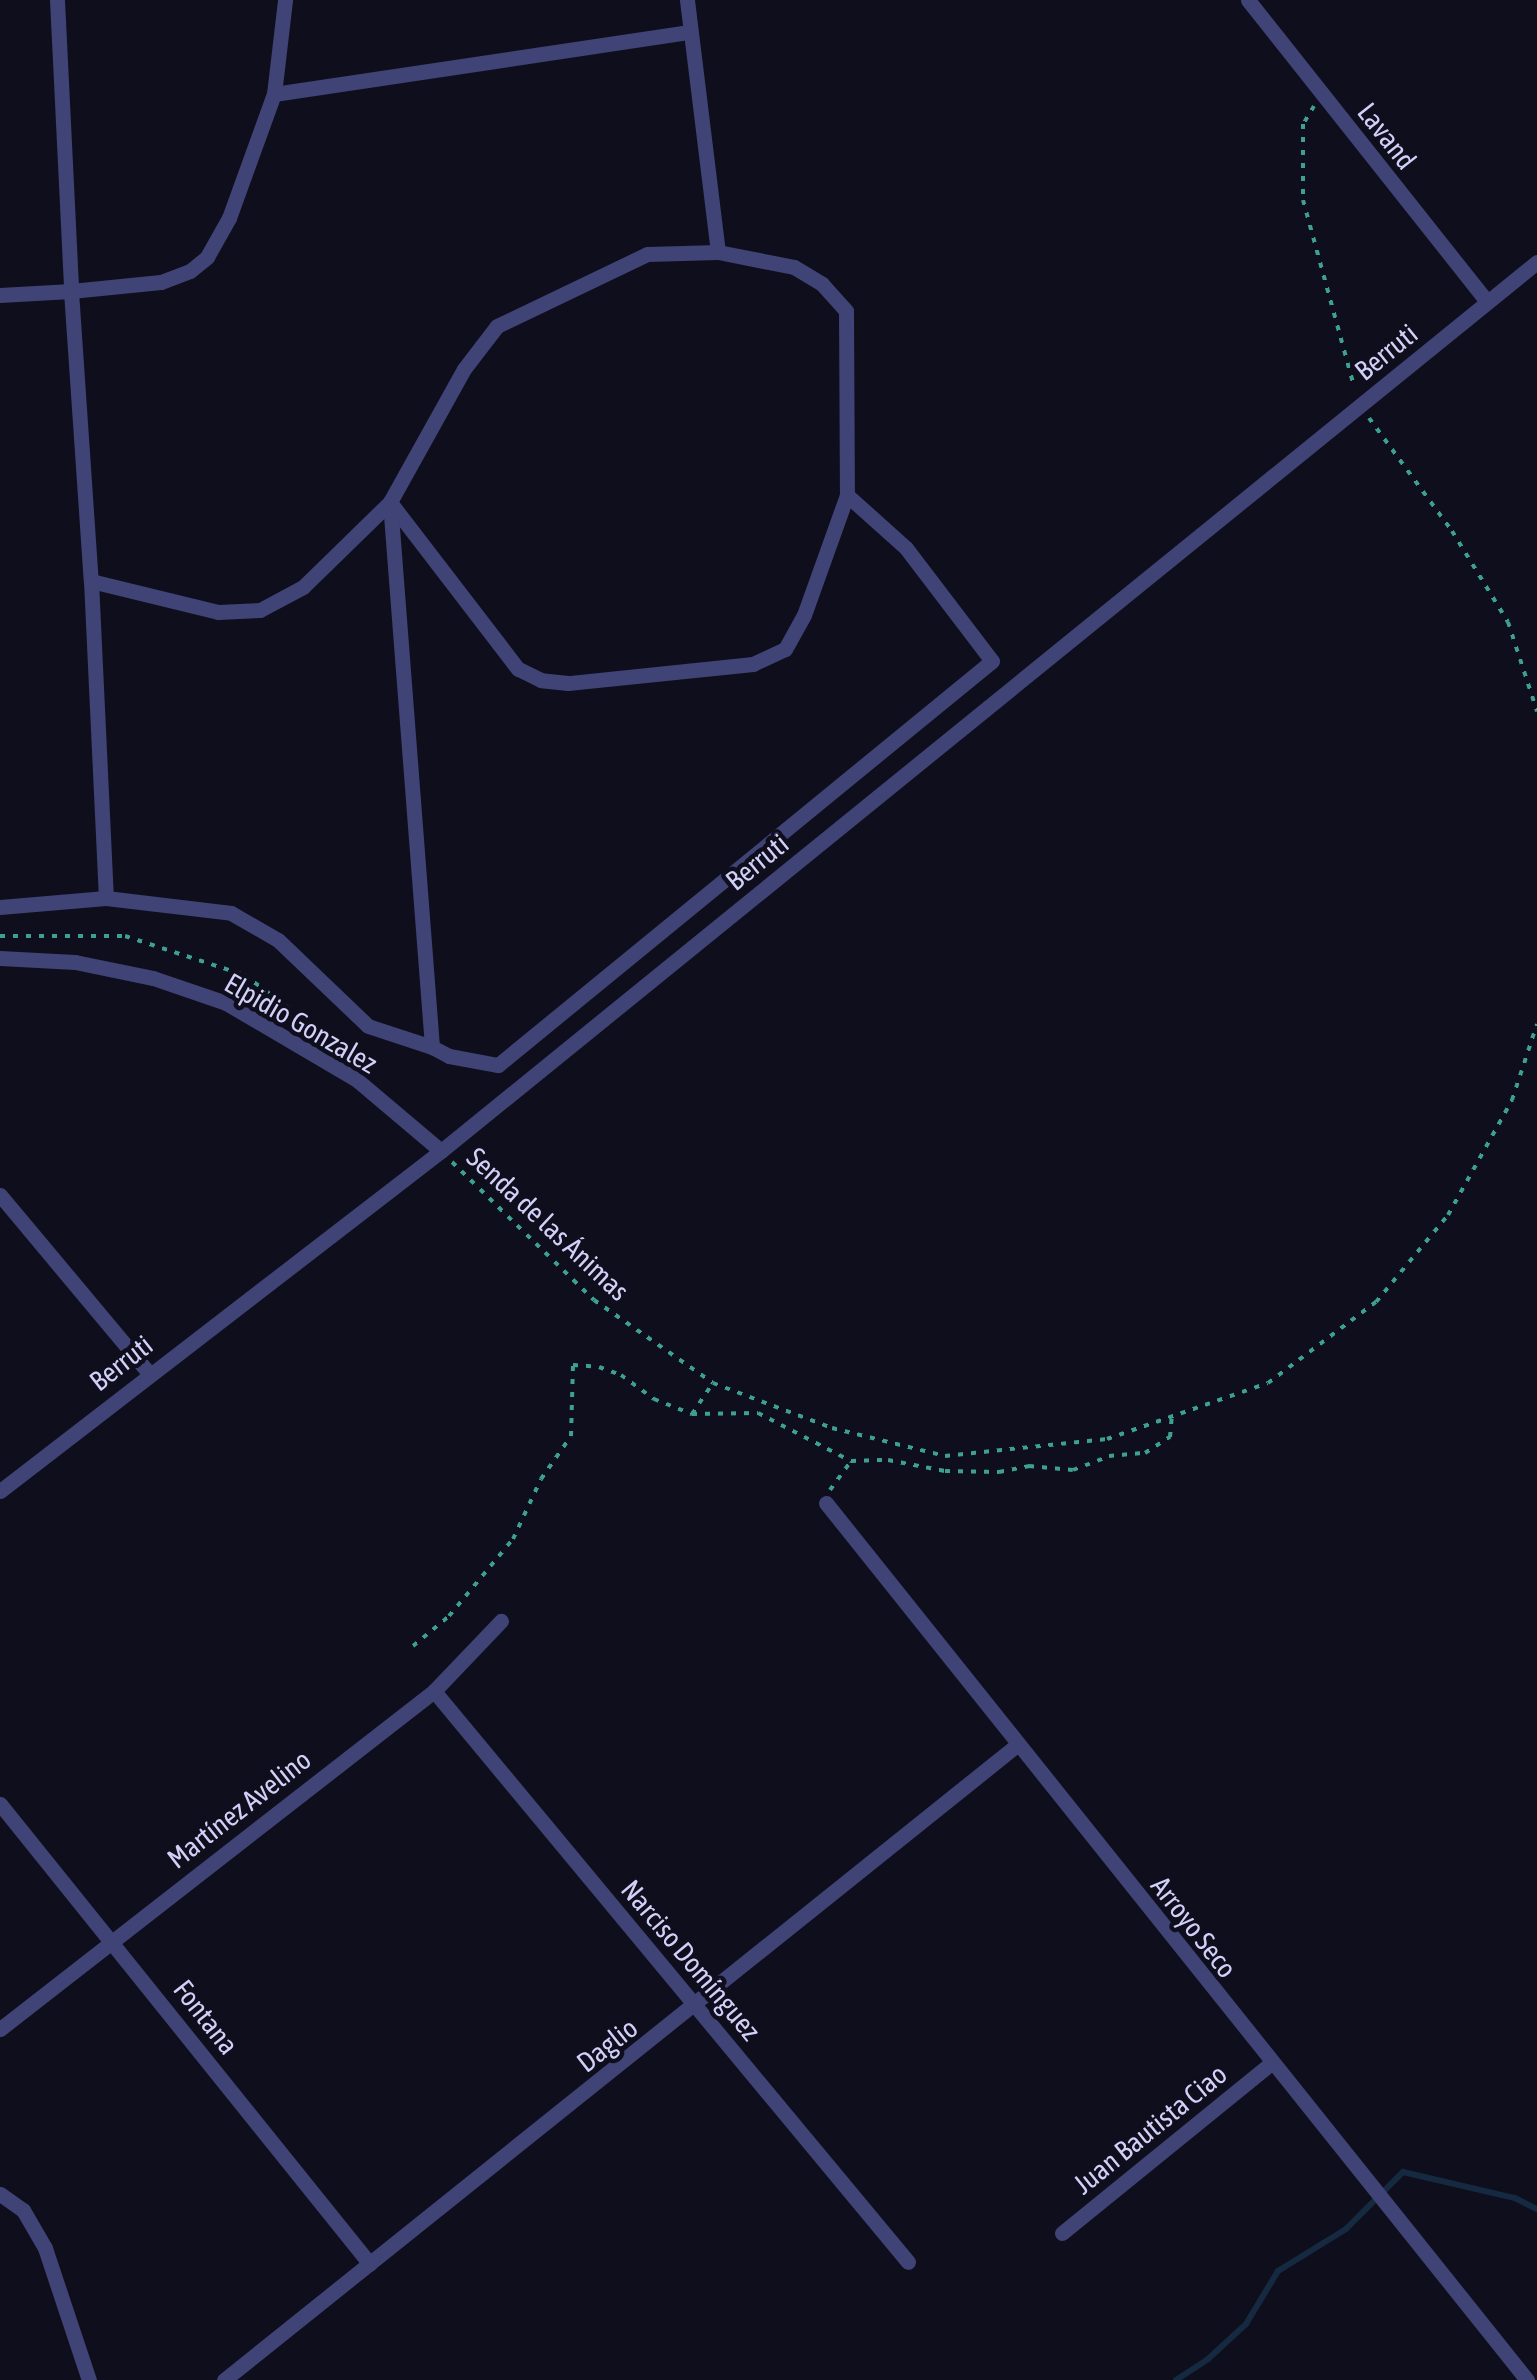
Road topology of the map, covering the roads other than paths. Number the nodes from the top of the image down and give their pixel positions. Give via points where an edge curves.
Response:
1 (57, 0) edge
2 (285, 0) edge
3 (687, 0) edge
4 (1248, 0) edge
5 (689, 32) junction
6 (274, 94) junction
7 (718, 252) junction
8 (1537, 262) edge
9 (71, 291) junction
10 (0, 295) edge
11 (1487, 302) junction
12 (847, 495) junction
13 (390, 502) junction
14 (91, 581) junction
15 (106, 898) junction
16 (0, 906) edge
17 (0, 958) edge
18 (432, 1046) junction
19 (440, 1152) junction
20 (0, 1194) edge
21 (149, 1373) junction
22 (0, 1490) edge
23 (826, 1503) road end
24 (500, 1621) dead end
25 (434, 1691) junction
26 (1018, 1744) junction
27 (0, 1804) edge
28 (112, 1938) junction
29 (697, 2005) junction
30 (0, 2029) edge
31 (1270, 2064) junction
32 (0, 2194) edge
33 (1062, 2233) dead end
34 (908, 2262) dead end
35 (370, 2264) junction
36 (89, 2380) edge
37 (224, 2380) edge
38 (1526, 2380) edge

1 - 9 street
2 - 6 street
3 - 5 street
4 - 11 street, Lavand
5 - 6 street
5 - 7 street
6 - 9 street via 224,229 207,257 161,282
7 - 12 street via 794,267 822,284 846,311
7 - 13 street via 647,254 497,326 464,370
8 - 11 street, Berruti
9 - 10 street
9 - 14 street
11 - 19 street, Berruti via 1363,410
12 - 13 street via 785,649 753,664 568,683 518,670
12 - 18 street via 906,548 992,661 498,1064 449,1056
13 - 14 street via 303,587 260,610 218,612
13 - 18 street
14 - 15 street
15 - 16 street
15 - 18 street via 231,913 278,940 368,1026
17 - 19 street, Elpidio Gonzalez via 75,962 154,978 226,1003 357,1080
19 - 21 street, Berruti
20 - 21 street
21 - 22 street, Berruti
23 - 26 street, Arroyo Seco
24 - 25 street, Martínez Avelino
25 - 28 street, Martínez Avelino
25 - 29 street, Narciso Domínguez
26 - 29 street, Daglio
26 - 31 street, Arroyo Seco
27 - 28 street, Fontana
28 - 30 street, Martínez Avelino
28 - 35 street, Fontana
29 - 34 street, Narciso Domínguez
29 - 35 street, Daglio
31 - 33 street, Juan Bautista Ciao
31 - 38 street, Arroyo Seco
32 - 36 street via 23,2210 45,2248
35 - 37 street, Daglio

